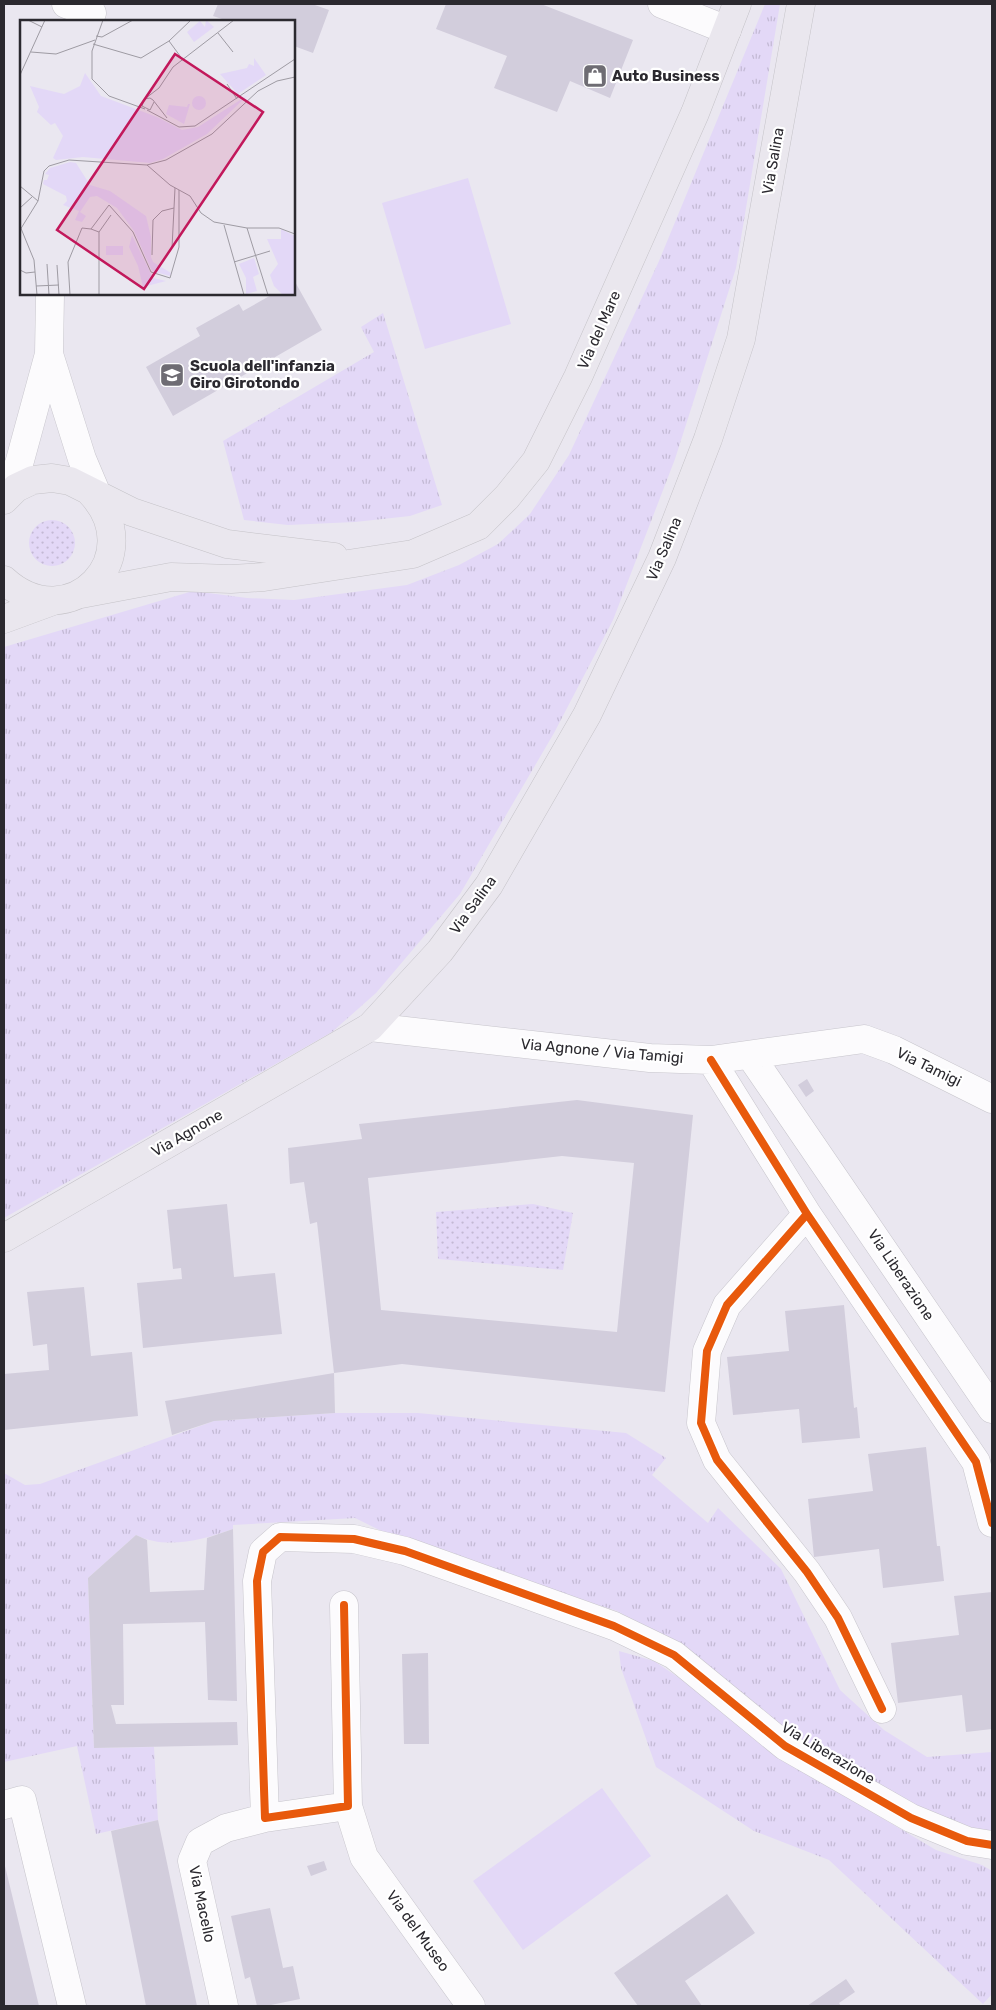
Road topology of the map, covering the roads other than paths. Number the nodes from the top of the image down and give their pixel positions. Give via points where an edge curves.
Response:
1 (66, 4) edge
2 (662, 4) edge
3 (737, 4) edge
4 (801, 4) edge
5 (92, 13) edge
6 (726, 30) junction
7 (50, 295) edge
8 (49, 354) junction
9 (4, 496) edge
10 (95, 496) junction
11 (4, 500) edge
12 (362, 561) junction
13 (4, 580) edge
14 (81, 594) junction
15 (53, 601) junction
16 (4, 619) edge
17 (370, 1027) junction
18 (864, 1039) joint
19 (750, 1055) junction
20 (711, 1060) junction
21 (992, 1099) edge
22 (807, 1214) junction
23 (4, 1238) edge
24 (992, 1409) edge
25 (992, 1523) edge
26 (344, 1605) dead end
27 (882, 1709) dead end
28 (4, 1805) edge
29 (348, 1806) junction
30 (265, 1818) junction
31 (992, 1845) edge
32 (72, 2006) edge
33 (224, 2006) edge
34 (471, 2006) edge

1 - 5 street
2 - 6 street
3 - 6 main road, Via del Mare
4 - 17 main road, Via Salina via 741,339 708,439 662,558 587,715 489,885 440,951
6 - 12 main road, Via del Mare via 671,167 578,377 536,461 508,497 478,526 413,554
7 - 8 street
8 - 9 street via 18,464
8 - 10 street
10 - 11 main road via 70,481 52,478 33,480 16,488
10 - 12 main road via 227,544
10 - 14 main road via 110,523 112,543 108,563 97,581
12 - 14 main road via 264,577 171,576
13 - 15 main road via 17,592 34,599
14 - 15 main road
15 - 16 main road
17 - 20 street, Via Agnone / Via Tamigi via 650,1058
17 - 23 main road, Via Agnone
18 - 19 street, Via Agnone / Via Tamigi
18 - 21 street, Via Tamigi via 894,1050
19 - 20 street, Via Agnone / Via Tamigi
19 - 24 street, Via Liberazione
20 - 22 street
22 - 25 street via 976,1462
22 - 27 street via 727,1305 707,1351 701,1423 717,1460 807,1572 838,1618
26 - 29 street, Via del Museo
28 - 32 street via 22,1800
29 - 30 street, Via Macello
29 - 34 street, Via del Museo via 364,1857
30 - 31 street, Via Liberazione via 257,1581 263,1552 280,1537 354,1539 405,1551 614,1626 674,1655 785,1746 911,1818 967,1841
30 - 33 street, Via Macello via 226,1828 200,1842 192,1861

